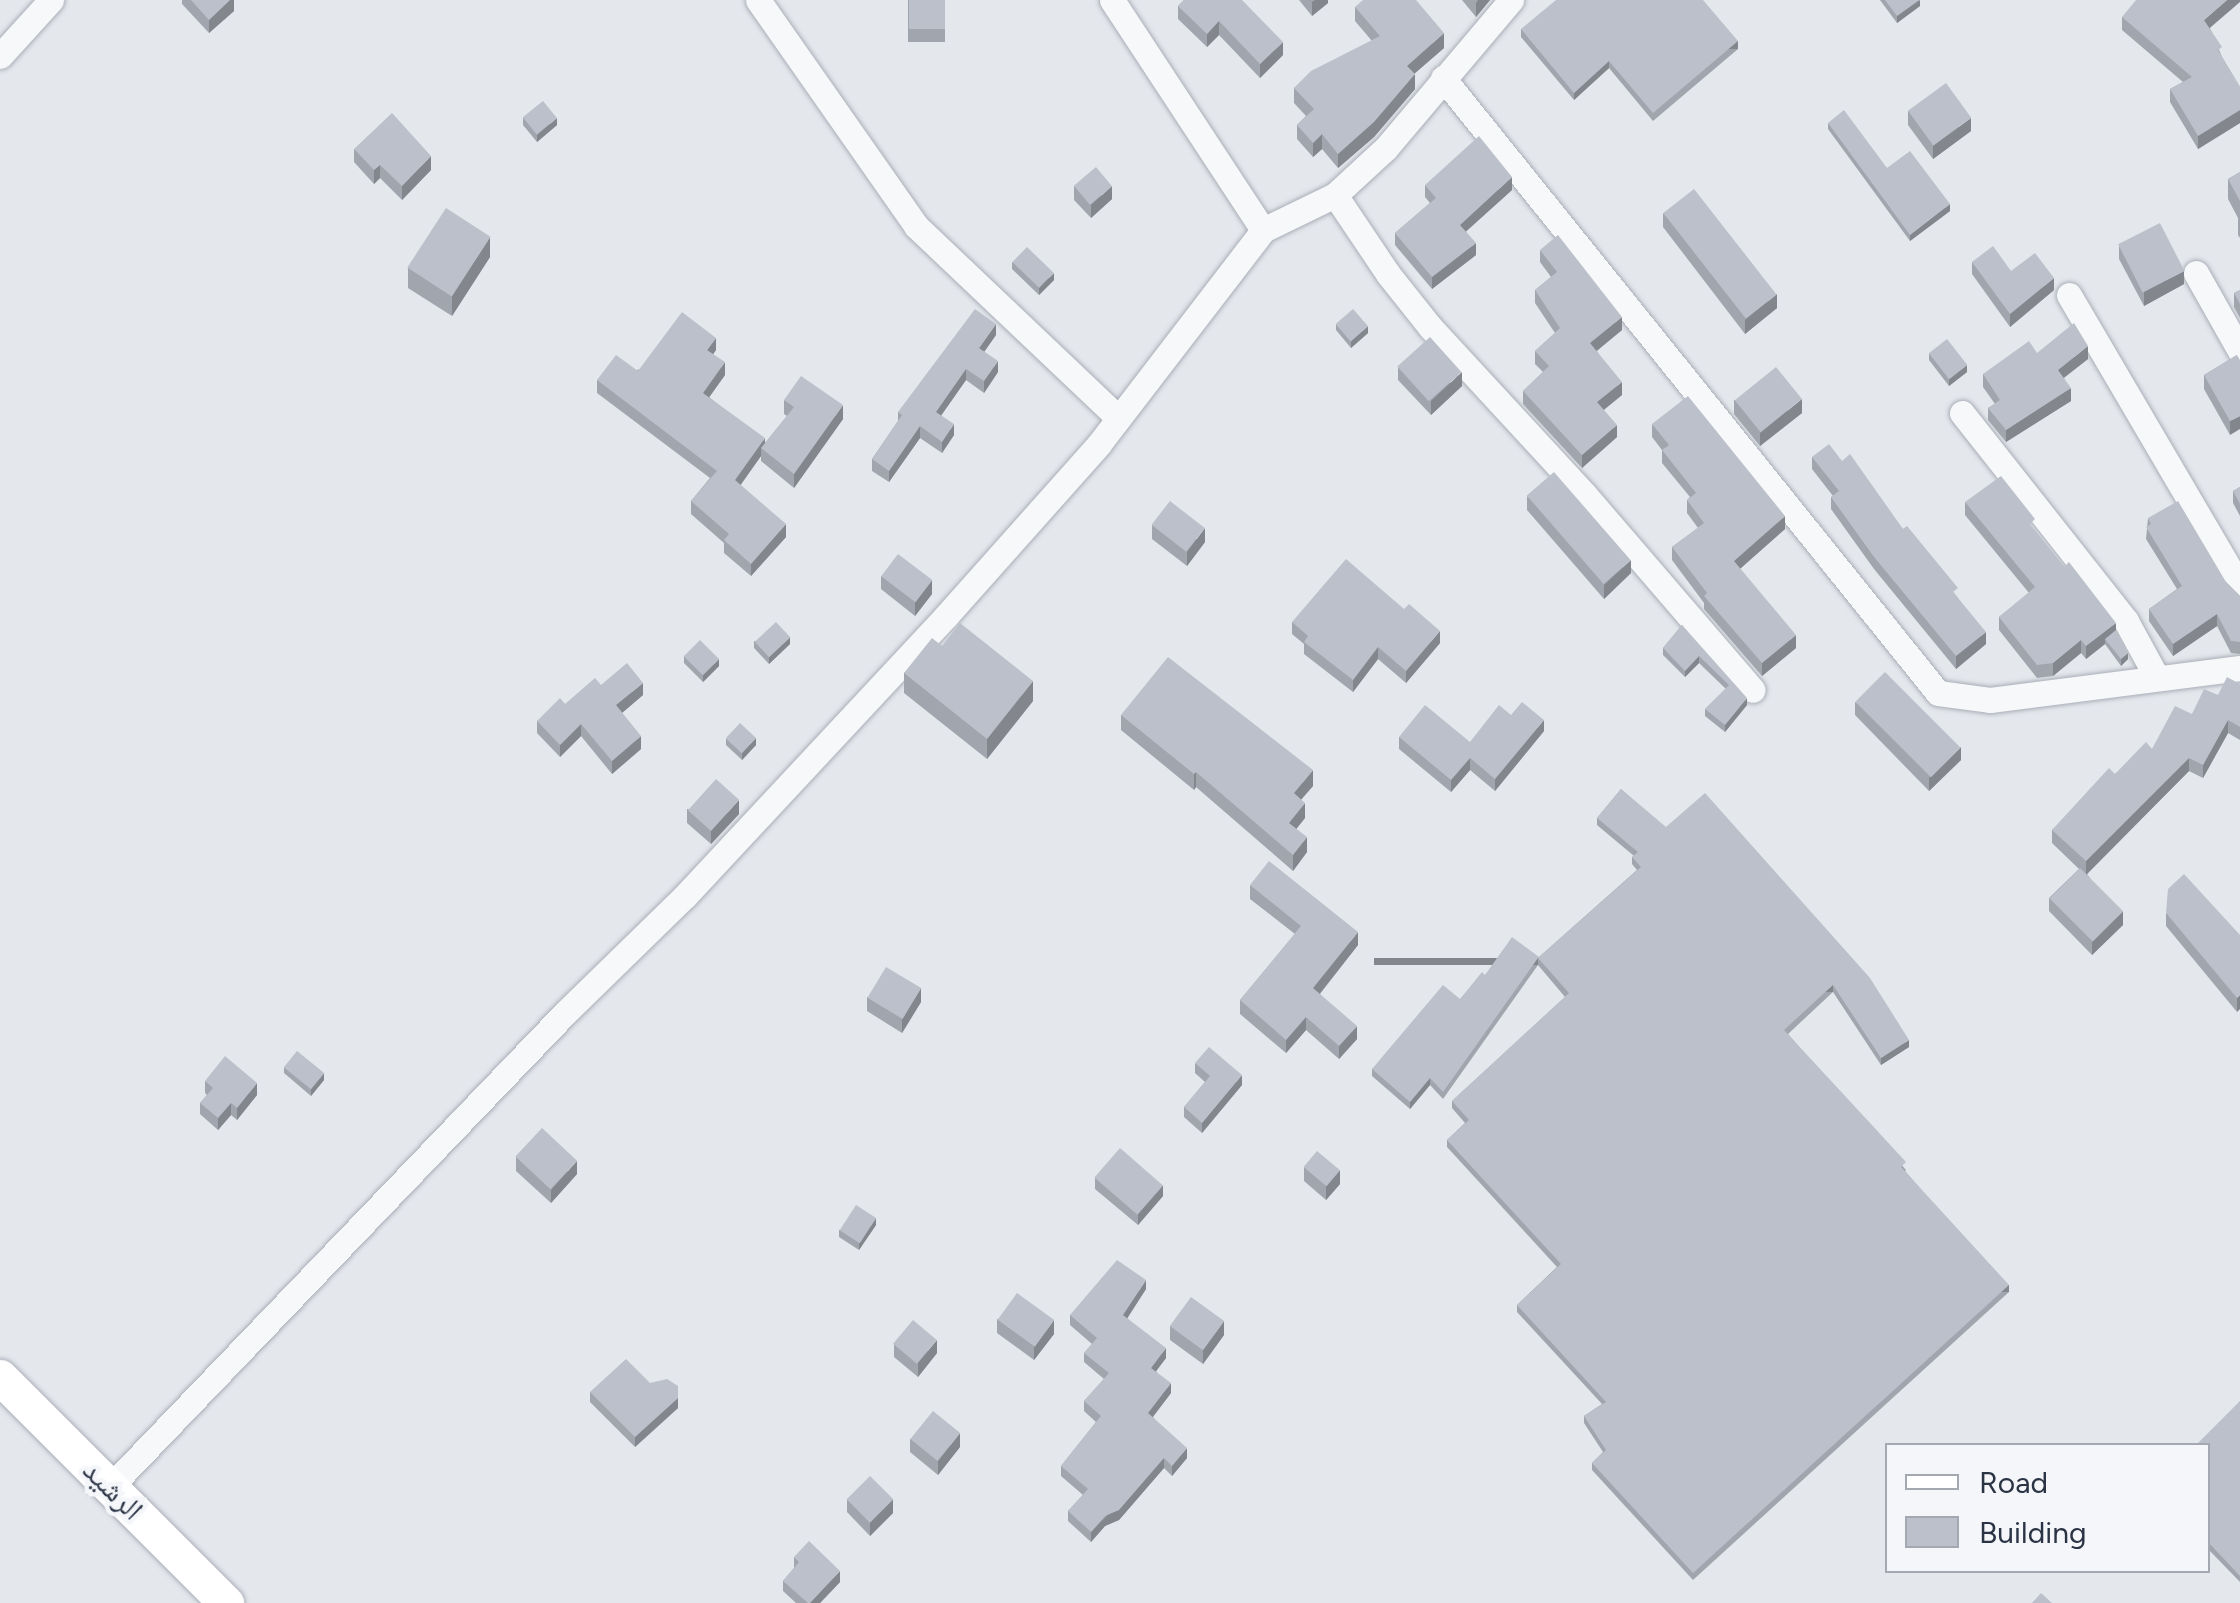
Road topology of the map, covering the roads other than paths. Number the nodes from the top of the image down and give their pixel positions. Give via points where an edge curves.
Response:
1 (51, 0) edge
2 (758, 0) edge
3 (1112, 0) edge
4 (1511, 0) edge
5 (0, 56) edge
6 (1443, 78) junction
7 (1335, 194) junction
8 (1263, 230) junction
9 (2196, 272) dead end
10 (2069, 295) dead end
11 (2240, 351) edge
12 (1962, 412) dead end
13 (1118, 417) junction
14 (2240, 586) edge
15 (2240, 668) edge
16 (2156, 676) junction
17 (1753, 690) dead end
18 (0, 1377) edge
19 (110, 1487) junction
20 (226, 1603) edge

1 - 5 street
2 - 13 street via 916,226
3 - 8 street
4 - 6 street
6 - 7 street via 1386,148
6 - 16 street via 1938,693 1990,700
7 - 8 street
7 - 17 street via 1431,328
8 - 13 street
9 - 11 street
10 - 14 street
12 - 16 street via 2126,621
13 - 19 street via 946,616 685,896
15 - 16 street
18 - 19 main road, الرشيد
19 - 20 main road, الرشيد

